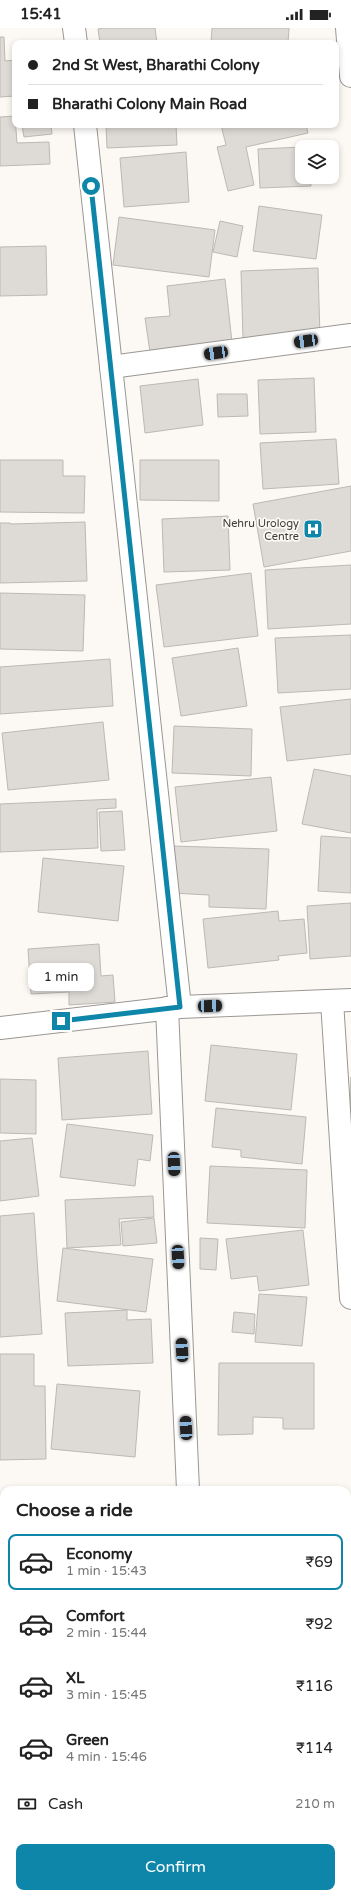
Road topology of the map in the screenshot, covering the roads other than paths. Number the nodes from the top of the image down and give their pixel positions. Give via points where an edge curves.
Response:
1 (74, 28) edge
2 (347, 28) edge
3 (76, 40) edge
4 (351, 76) edge
5 (85, 128) edge
6 (351, 335) edge
7 (111, 367) junction
8 (342, 1000) edge
9 (174, 1008) junction
10 (0, 1028) edge
11 (351, 1298) edge
12 (188, 1486) edge

1 - 3 street
2 - 4 street
5 - 7 street
6 - 7 street
7 - 9 street
8 - 9 street
8 - 11 street
9 - 10 street
9 - 12 street

